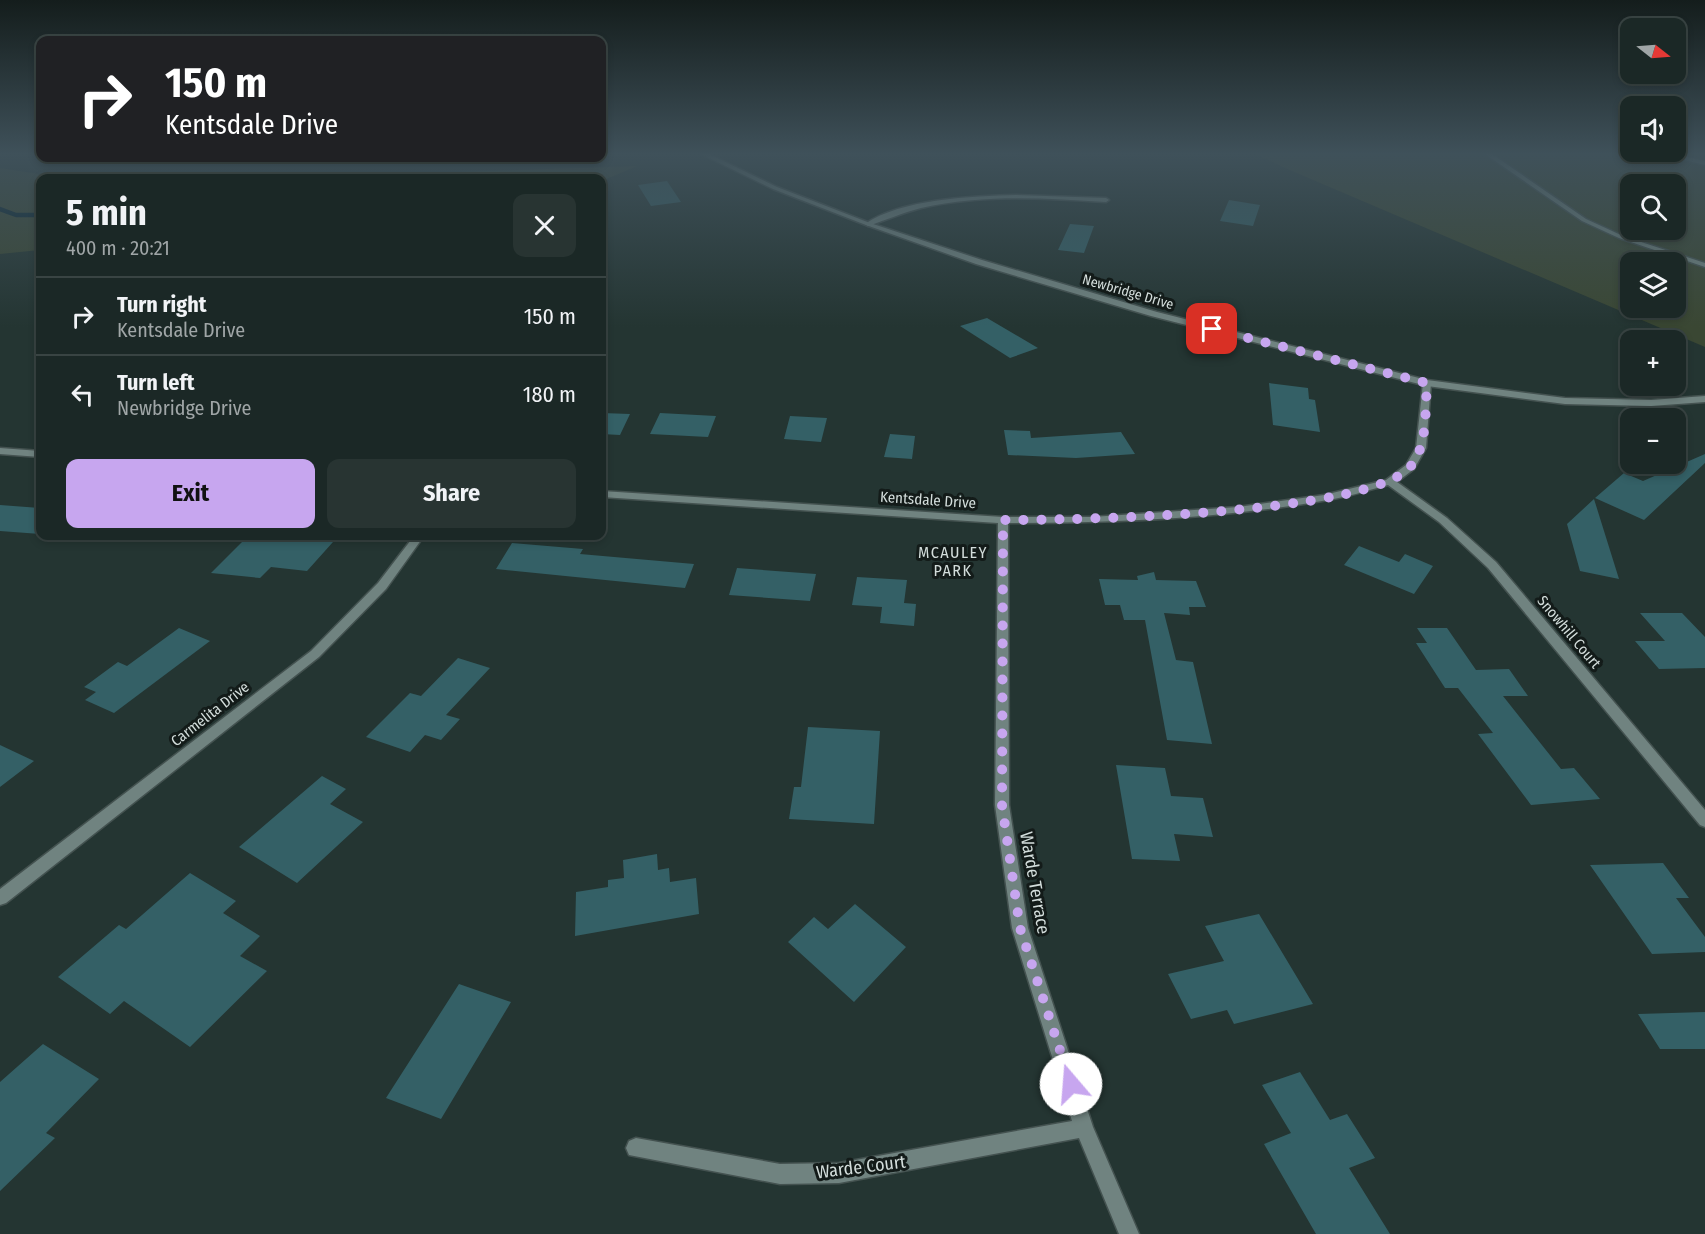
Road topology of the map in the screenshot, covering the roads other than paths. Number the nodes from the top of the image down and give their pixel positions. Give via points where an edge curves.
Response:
1 (836, 212) edge
2 (898, 212) edge
3 (1572, 212) edge
4 (868, 224) junction
5 (1705, 265) edge
6 (1427, 383) junction
7 (1705, 399) edge
8 (0, 451) edge
9 (36, 454) edge
10 (1390, 482) junction
11 (606, 494) edge
12 (1003, 520) junction
13 (416, 540) edge
14 (1699, 805) edge
15 (1705, 821) edge
16 (0, 898) edge
17 (1084, 1128) junction
18 (636, 1148) dead end
19 (1129, 1234) edge

1 - 4 street, Newbridge Drive
2 - 4 street
3 - 5 street via 1621,237
4 - 6 street, Newbridge Drive via 1154,314
6 - 7 street, Newbridge Drive via 1565,401 1651,403
6 - 10 street, Kentsdale Drive via 1421,448 1410,467
8 - 9 street
10 - 12 street, Kentsdale Drive via 1324,498 1239,510 1092,520
10 - 14 street, Snowhill Court via 1443,520 1492,566
11 - 12 street, Kentsdale Drive
12 - 17 street, Warde Terrace via 1002,805 1020,928
13 - 16 street, Carmelita Drive via 382,586 315,654
14 - 15 street, Snowhill Court
17 - 18 street, Warde Court via 849,1172 780,1174
17 - 19 street, Warde Terrace

